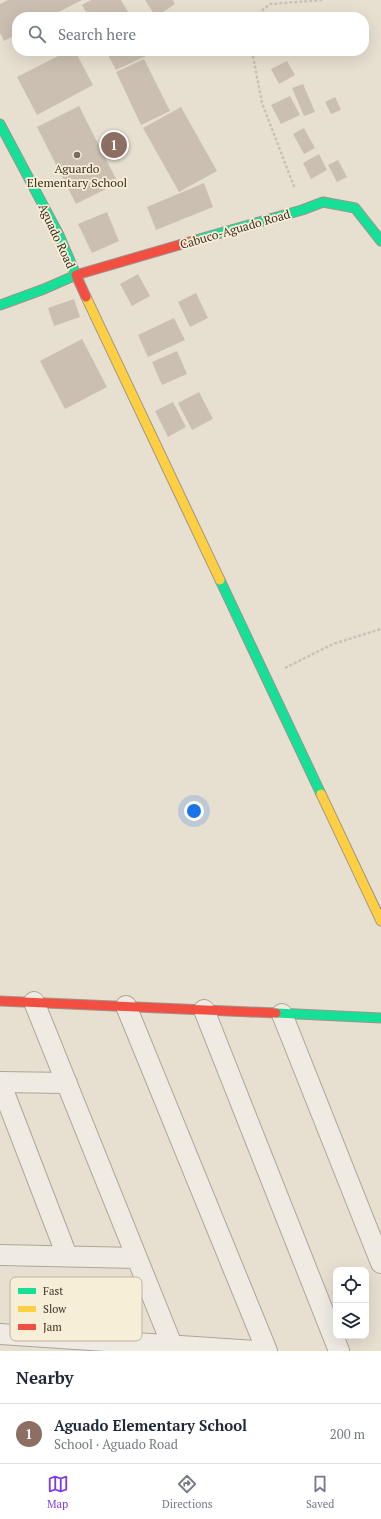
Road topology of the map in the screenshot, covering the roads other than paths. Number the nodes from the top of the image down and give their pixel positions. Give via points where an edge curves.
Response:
1 (0, 124) edge
2 (381, 241) edge
3 (76, 275) junction
4 (0, 306) edge
5 (381, 921) edge
6 (0, 1001) edge
7 (34, 1002) junction
8 (126, 1006) junction
9 (204, 1010) junction
10 (282, 1014) junction
11 (381, 1018) edge
12 (0, 1082) edge
13 (67, 1083) junction
14 (0, 1255) edge
15 (67, 1256) junction
16 (137, 1258) junction
17 (381, 1263) edge
18 (0, 1334) edge
19 (10, 1335) edge
20 (100, 1341) edge
21 (172, 1346) junction
22 (256, 1351) edge
23 (267, 1351) edge
24 (339, 1351) edge

1 - 3 street, Aguado Road via 59,235
2 - 3 street, Cabuco-Aguado Road via 355,208 323,202
3 - 4 street, Aguado Road
3 - 5 street
6 - 7 street
7 - 8 street
7 - 13 street
8 - 9 street
8 - 23 street
9 - 10 street
9 - 24 street
10 - 11 street
10 - 17 street
12 - 13 street
12 - 15 street
13 - 16 street
14 - 15 street
15 - 16 street
16 - 21 street
18 - 19 street
20 - 21 street
21 - 22 street

